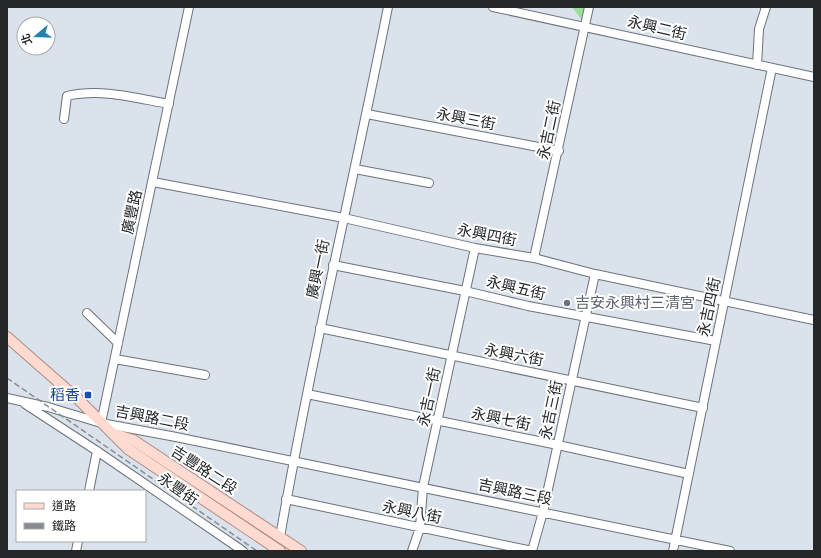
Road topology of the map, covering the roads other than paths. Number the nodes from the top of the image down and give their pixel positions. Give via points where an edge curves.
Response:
1 (189, 7) edge
2 (388, 7) edge
3 (493, 7) edge
4 (589, 7) edge
5 (766, 7) edge
6 (586, 26) junction
7 (757, 65) junction
8 (772, 68) junction
9 (814, 77) edge
10 (169, 104) junction
11 (367, 114) junction
12 (64, 119) dead end
13 (559, 151) junction
14 (355, 169) junction
15 (153, 182) junction
16 (429, 183) dead end
17 (344, 218) junction
18 (475, 248) junction
19 (534, 258) junction
20 (333, 265) junction
21 (595, 274) junction
22 (465, 291) junction
23 (725, 301) junction
24 (87, 313) dead end
25 (585, 317) junction
26 (814, 320) edge
27 (320, 328) junction
28 (7, 337) edge
29 (716, 341) junction
30 (118, 342) junction
31 (451, 357) junction
32 (114, 359) junction
33 (205, 375) dead end
34 (572, 381) junction
35 (307, 394) junction
36 (7, 398) edge
37 (21, 401) junction
38 (703, 408) junction
39 (438, 420) junction
40 (101, 423) junction
41 (111, 433) junction
42 (558, 445) junction
43 (98, 451) junction
44 (294, 461) junction
45 (689, 474) junction
46 (423, 487) junction
47 (89, 490) edge
48 (286, 499) junction
49 (544, 512) junction
50 (420, 528) junction
51 (280, 537) junction
52 (676, 540) junction
53 (276, 548) edge
54 (243, 551) edge
55 (301, 551) edge
56 (412, 551) edge
57 (532, 551) edge
58 (673, 551) edge
59 (730, 551) edge

1 - 10 street, 廣豐路
2 - 11 street, 廣興一街
3 - 6 street, 永興二街
4 - 6 street, 永吉二街
5 - 7 street via 759,29
6 - 7 street, 永興二街
6 - 13 street, 永吉二街
7 - 8 street, 永興二街
8 - 9 street, 永興二街
8 - 23 street, 永吉四街
10 - 12 street via 101,92 80,93 67,96
10 - 15 street, 廣豐路
11 - 13 street, 永興三街
11 - 14 street, 廣興一街
13 - 19 street, 永吉二街
14 - 16 street
14 - 17 street, 廣興一街
15 - 17 street, 永興四街
15 - 30 street, 廣豐路
17 - 18 street, 永興四街
17 - 20 street, 廣興一街
18 - 19 street, 永興四街
18 - 22 street, 永吉一街
19 - 21 street, 永興四街
20 - 22 street, 永興五街
20 - 27 street, 廣興一街
21 - 23 street, 永興四街
21 - 25 street, 永吉三街
22 - 25 street, 永興五街
22 - 31 street, 永吉一街
23 - 26 street, 永興四街
23 - 29 street, 永吉四街
24 - 30 street
25 - 29 street, 永興五街
25 - 34 street, 永吉三街
27 - 31 street, 永興六街
27 - 35 street, 廣興一街
28 - 40 main road, 吉豐路二段 via 75,396
29 - 38 street, 永吉四街
30 - 32 street, 廣豐路
31 - 34 street, 永興六街
31 - 39 street, 永吉一街
32 - 33 street
32 - 40 street, 廣豐路
34 - 38 street, 永興六街
34 - 42 street, 永吉三街
35 - 39 street, 永興七街
35 - 44 street, 廣興一街
36 - 37 street, 吉興路二段
37 - 40 street, 吉興路二段
37 - 43 street, 永豐街
38 - 45 street, 永吉四街
39 - 42 street, 永興七街
39 - 46 street, 永吉一街
40 - 41 main road, 吉豐路二段
40 - 44 street, 吉興路二段
41 - 51 main road, 吉豐路二段 via 133,440
41 - 53 main road, 吉豐路二段 via 128,448
42 - 45 street, 永興七街
42 - 49 street, 永吉三街
43 - 47 street
43 - 54 street, 永豐街
44 - 46 street, 吉興路三段
44 - 48 street, 廣興一街
45 - 52 street, 永吉四街
46 - 49 street, 吉興路三段
46 - 50 street, 永吉一街
48 - 50 street, 永興八街
48 - 51 street, 廣興一街
49 - 52 street, 吉興路三段
49 - 57 street, 永吉三街
50 - 56 street, 永吉一街
50 - 57 street, 永興八街
51 - 55 main road, 吉豐路二段
52 - 58 street, 永吉四街
52 - 59 street, 吉興路三段

